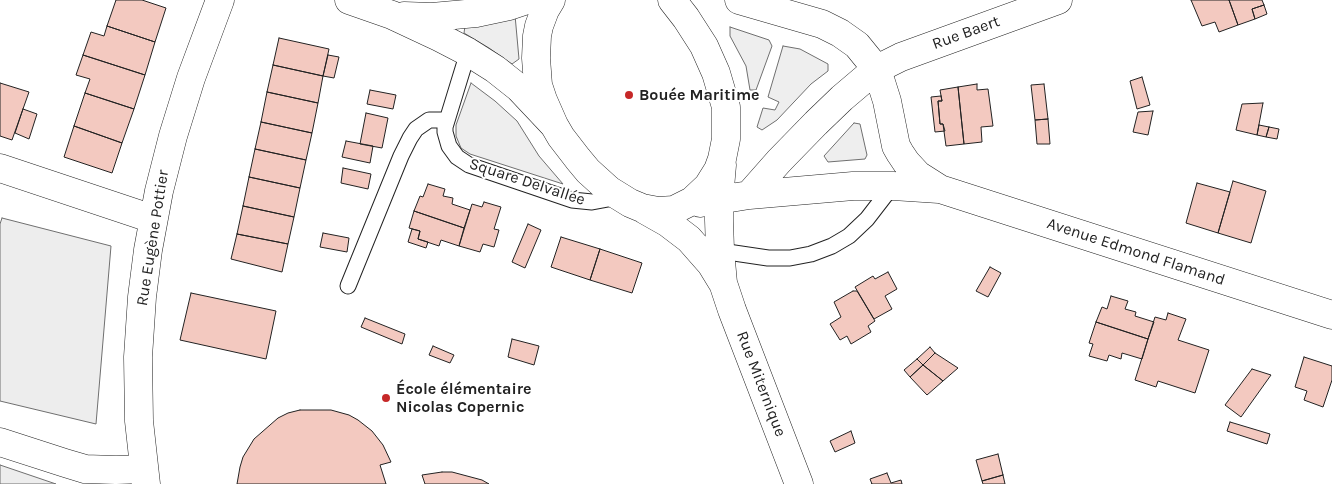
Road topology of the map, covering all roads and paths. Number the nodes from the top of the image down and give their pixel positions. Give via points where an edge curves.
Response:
1 (220, 0) edge
2 (672, 0) edge
3 (1058, 0) edge
4 (357, 1) edge
5 (755, 2) edge
6 (542, 3) edge
7 (483, 6) edge
8 (392, 15) junction
9 (468, 52) junction
10 (875, 70) junction
11 (446, 120) junction
12 (554, 125) junction
13 (722, 159) junction
14 (906, 162) junction
15 (0, 168) edge
16 (893, 186) junction
17 (940, 189) junction
18 (749, 195) junction
19 (719, 199) junction
20 (630, 202) junction
21 (684, 205) junction
22 (153, 219) junction
23 (709, 249) junction
24 (723, 283) joint
25 (348, 286) dead end
26 (1332, 315) edge
27 (0, 442) edge
28 (145, 476) edge
29 (799, 484) edge

1 - 22 street, Rue Eugène Pottier via 182,106
2 - 13 street, Square Delvallée via 704,46 720,84 727,118
3 - 10 street, Rue Baert via 900,57
4 - 8 street
5 - 10 street via 840,33 857,45
6 - 7 street, Square Delvallée
6 - 12 street, Square Delvallée via 536,72
7 - 8 street, Square Delvallée via 432,17
8 - 9 street, Square Delvallée
9 - 11 lane, Square Delvallée
9 - 12 street, Square Delvallée via 519,88
10 - 14 street via 884,91 896,146
10 - 18 street via 816,123
11 - 20 lane, Square Delvallée via 449,146 469,165 572,200
11 - 25 lane via 429,120 410,138
12 - 20 street, Square Delvallée via 588,171 609,190
13 - 19 street, Square Delvallée
13 - 21 street, Square Delvallée via 708,186
14 - 16 lane
14 - 17 street via 918,175
15 - 22 street
16 - 17 street, Square Delvallée
16 - 18 street, Square Delvallée
16 - 23 lane via 854,232 822,250 778,258
17 - 26 street, Avenue Edmond Flamand
18 - 19 street, Square Delvallée
19 - 21 street, Square Delvallée
19 - 23 street, Square Delvallée
20 - 21 street, Square Delvallée via 658,211
20 - 23 street, Square Delvallée
22 - 28 street, Rue Eugène Pottier via 142,297 138,357
23 - 24 street, Square Delvallée via 711,264
24 - 29 street, Rue Miternique
27 - 28 street via 85,469 116,470

